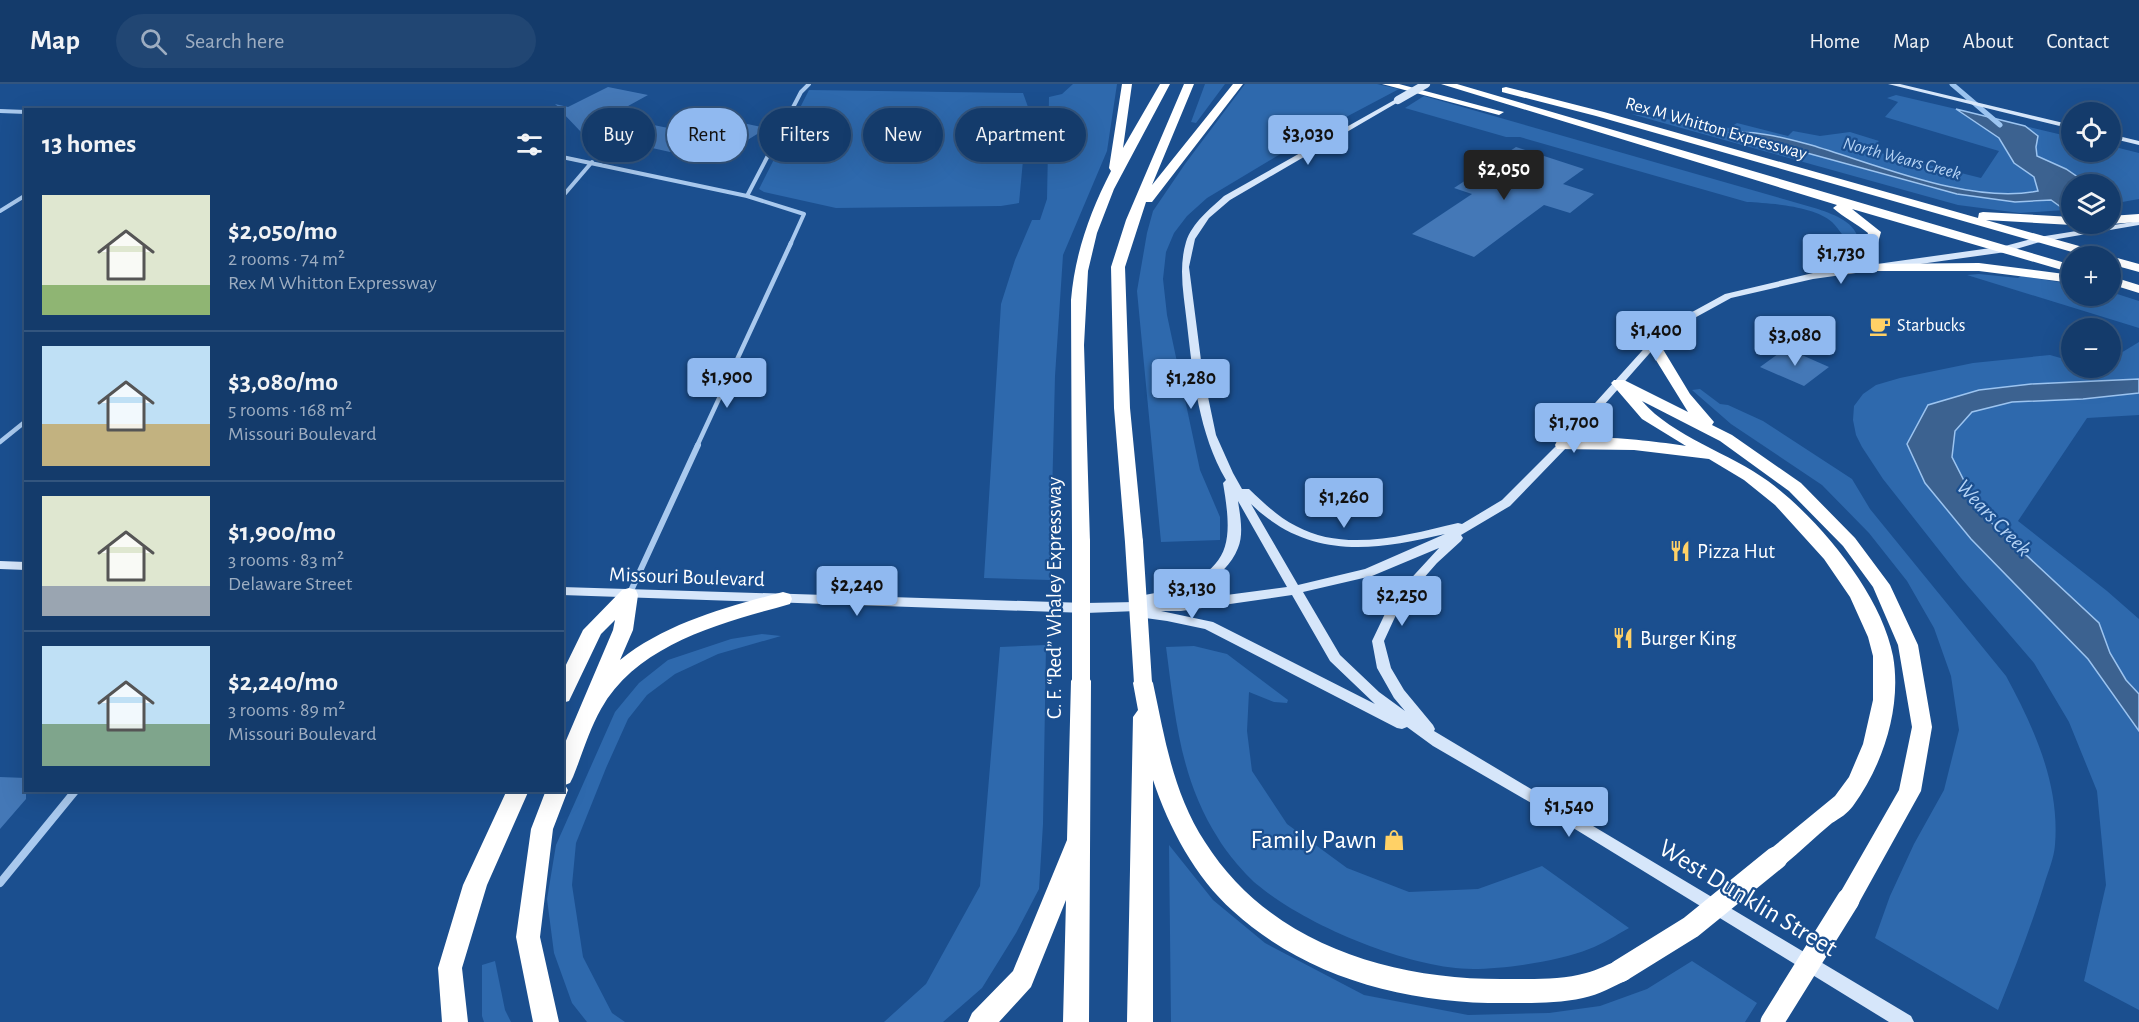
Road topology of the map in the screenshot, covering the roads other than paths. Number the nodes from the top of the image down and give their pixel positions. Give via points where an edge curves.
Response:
1 (810, 84) edge
2 (1127, 84) edge
3 (1165, 84) edge
4 (1189, 84) edge
5 (1238, 84) edge
6 (1387, 84) edge
7 (1426, 84) edge
8 (1446, 84) edge
9 (1485, 84) edge
10 (1513, 84) edge
11 (1891, 84) edge
12 (0, 111) edge
13 (24, 112) edge
14 (1600, 114) junction
15 (2061, 124) edge
16 (2121, 139) edge
17 (2139, 143) edge
18 (1650, 145) junction
19 (564, 157) edge
20 (582, 160) edge
21 (592, 162) joint
22 (1113, 180) junction
23 (1795, 189) junction
24 (24, 196) edge
25 (564, 196) edge
26 (747, 196) junction
27 (0, 211) edge
28 (1944, 213) junction
29 (2139, 218) edge
30 (2121, 219) edge
31 (1132, 220) junction
32 (2061, 220) edge
33 (2139, 223) edge
34 (2039, 240) junction
35 (2062, 246) edge
36 (2006, 249) junction
37 (2121, 263) edge
38 (2061, 266) edge
39 (2139, 267) edge
40 (1864, 268) junction
41 (2061, 278) edge
42 (2121, 284) edge
43 (2121, 289) edge
44 (2139, 291) edge
45 (1653, 344) junction
46 (1619, 383) junction
47 (24, 423) edge
48 (1726, 438) junction
49 (0, 442) edge
50 (1563, 444) junction
51 (1721, 458) junction
52 (1227, 473) junction
53 (1474, 523) junction
54 (0, 565) edge
55 (24, 566) edge
56 (1294, 590) junction
57 (564, 591) edge
58 (630, 595) junction
59 (783, 599) junction
60 (1086, 608) junction
61 (1143, 683) junction
62 (564, 691) edge
63 (590, 708) junction
64 (1438, 742) junction
65 (564, 772) edge
66 (74, 792) edge
67 (517, 792) edge
68 (556, 792) edge
69 (1080, 836) junction
70 (0, 883) edge
71 (455, 1022) edge
72 (546, 1022) edge
73 (981, 1022) edge
74 (1076, 1022) edge
75 (1140, 1022) edge
76 (1772, 1022) edge
77 (1905, 1022) edge

1 - 26 street via 800,94
2 - 22 highway
3 - 22 highway
4 - 31 highway
5 - 31 highway
6 - 18 highway via 1588,134
7 - 52 main road, bridge via 1227,198 1206,216 1191,239 1185,267 1197,368 1210,435
8 - 18 highway
9 - 14 highway
10 - 14 highway
11 - 15 main road
12 - 13 street
14 - 28 highway, Rex M Whitton Expressway
16 - 17 main road
18 - 23 highway, Rex M Whitton Expressway
19 - 20 street
21 - 25 street
21 - 26 street
22 - 69 highway, C. F. “Red” Whaley Expressway, bridge via 1095,221 1078,289
23 - 36 highway, Rex M Whitton Expressway
23 - 40 highway via 1850,213 1875,232
24 - 27 street
26 - 58 street via 804,214
28 - 32 highway
28 - 34 highway, Rex M Whitton Expressway
29 - 30 highway
31 - 61 highway, bridge via 1118,267 1118,326
33 - 34 main road, Missouri Boulevard
34 - 35 highway, Rex M Whitton Expressway
34 - 36 main road, Missouri Boulevard
36 - 38 highway, Rex M Whitton Expressway
36 - 40 main road, Missouri Boulevard
37 - 39 highway
40 - 41 highway via 1979,267
40 - 45 main road, Missouri Boulevard via 1728,296 1675,325
42 - 44 highway
43 - 44 highway
45 - 46 main road, Missouri Boulevard
45 - 48 highway via 1679,391 1703,420
46 - 48 highway
46 - 50 main road, Missouri Boulevard
46 - 51 highway via 1647,415
47 - 49 street
48 - 76 highway, bridge via 1795,487 1849,542 1881,585 1908,645 1922,728 1910,791
50 - 51 highway via 1613,443
50 - 53 main road, Missouri Boulevard via 1506,503
51 - 61 highway, bridge via 1764,486 1794,513 1821,544 1863,606 1879,638 1884,677 1882,723 1868,762 1845,801 1691,927 1620,971 1589,985 1493,993 1436,989 1380,979 1282,935 1245,906 1211,869 1184,826 1164,781
52 - 53 main road via 1270,518 1286,529 1319,540 1388,542
52 - 56 main road, West Dunklin Street
52 - 60 main road via 1234,511 1232,547 1222,563 1205,577 1165,597
53 - 56 main road, Missouri Boulevard via 1439,543 1368,573
53 - 64 main road via 1433,560 1396,602 1378,641 1384,668 1399,694
54 - 55 main road
56 - 60 main road, Missouri Boulevard via 1181,606
56 - 64 main road, West Dunklin Street via 1335,658 1374,696
57 - 58 main road, Missouri Boulevard
58 - 59 main road, Missouri Boulevard
58 - 62 highway via 593,630
58 - 63 highway via 623,630
59 - 60 main road, Missouri Boulevard
59 - 63 highway via 718,616 677,636 616,675
60 - 64 main road via 1167,616 1208,625
61 - 75 highway
63 - 65 highway
64 - 77 main road, West Dunklin Street
66 - 70 street
67 - 71 highway via 475,885 450,968
68 - 72 highway via 542,829 528,937
69 - 73 highway via 1022,979
69 - 74 highway, C. F. “Red” Whaley Expressway

